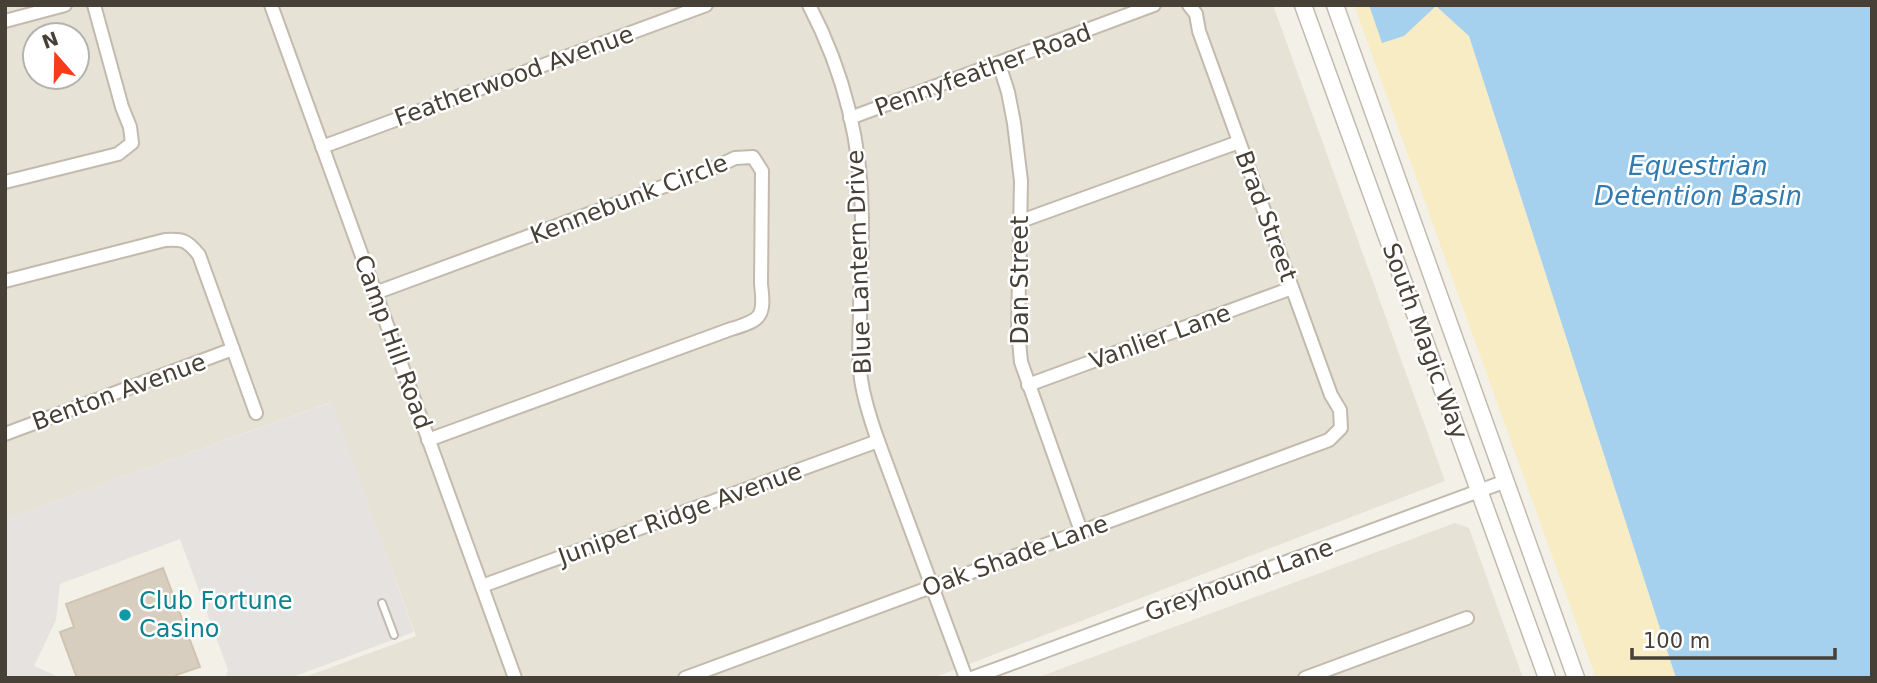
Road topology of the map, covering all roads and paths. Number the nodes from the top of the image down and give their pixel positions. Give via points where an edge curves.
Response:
1 (65, 5) edge
2 (94, 5) edge
3 (271, 5) edge
4 (706, 5) edge
5 (809, 5) edge
6 (1154, 5) edge
7 (1189, 5) edge
8 (1303, 5) edge
9 (1335, 5) edge
10 (5, 21) edge
11 (999, 64) junction
12 (850, 118) junction
13 (1239, 142) junction
14 (322, 147) junction
15 (5, 182) edge
16 (1021, 222) junction
17 (5, 281) edge
18 (1292, 288) junction
19 (376, 293) junction
20 (233, 349) junction
21 (1028, 385) junction
22 (256, 413) dead end
23 (1341, 428) joint
24 (5, 434) edge
25 (428, 440) junction
26 (878, 440) junction
27 (1506, 481) junction
28 (1480, 491) junction
29 (1081, 531) junction
30 (482, 586) junction
31 (932, 587) junction
32 (382, 603) dead end
33 (1467, 618) dead end
34 (394, 635) dead end
35 (515, 678) edge
36 (685, 678) edge
37 (966, 678) edge
38 (972, 678) edge
39 (1305, 678) edge
40 (1547, 678) edge
41 (1576, 678) edge

1 - 10 street
2 - 15 street via 132,143 118,154
3 - 14 street, Camp Hill Road
4 - 14 street, Featherwood Avenue
5 - 12 street, Blue Lantern Drive via 841,80
6 - 11 street, Pennyfeather Road
7 - 13 street, Brad Street
8 - 28 street, South Magic Way
9 - 27 street, South Magic Way
11 - 12 street, Pennyfeather Road
11 - 16 street, Dan Street via 1014,124
12 - 26 street, Blue Lantern Drive via 857,147 862,219 861,380
13 - 16 street
13 - 18 street, Brad Street
14 - 19 street, Camp Hill Road
16 - 21 street, Dan Street via 1018,344
17 - 20 street via 180,239 199,255
18 - 21 street, Vanlier Lane
18 - 23 street, Brad Street via 1340,410
19 - 25 street, Camp Hill Road
19 - 25 street, Kennebunk Circle via 735,158 753,158 762,171 763,300 761,315 752,323
20 - 22 street
20 - 24 street, Benton Avenue
21 - 29 street, Dan Street
23 - 29 street, Oak Shade Lane via 1329,440
25 - 30 street, Camp Hill Road
26 - 30 street, Juniper Ridge Avenue
26 - 31 street, Blue Lantern Drive
27 - 28 street, Greyhound Lane
27 - 41 street, South Magic Way
28 - 38 street, Greyhound Lane
28 - 40 street, South Magic Way
29 - 31 street, Oak Shade Lane
30 - 35 street, Camp Hill Road
31 - 36 street, Oak Shade Lane
31 - 37 street, Blue Lantern Drive
32 - 34 lane
33 - 39 street

